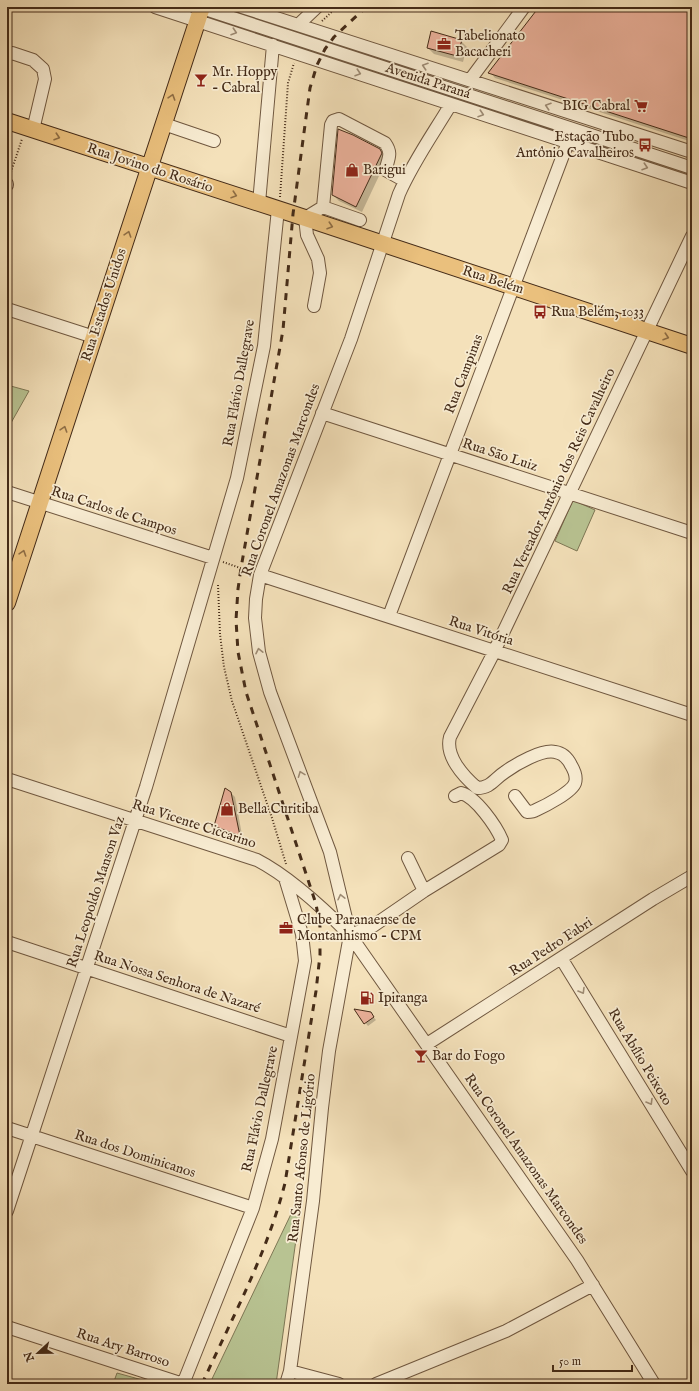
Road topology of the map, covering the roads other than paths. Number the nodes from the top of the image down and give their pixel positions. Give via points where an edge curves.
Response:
1 (155, 7) edge
2 (242, 7) edge
3 (317, 7) edge
4 (524, 7) edge
5 (200, 11) edge
6 (298, 25) junction
7 (273, 45) junction
8 (7, 54) edge
9 (470, 80) junction
10 (451, 104) junction
11 (7, 121) edge
12 (164, 124) junction
13 (30, 128) junction
14 (214, 141) dead end
15 (568, 142) junction
16 (692, 152) edge
17 (149, 167) junction
18 (692, 168) edge
19 (405, 181) junction
20 (692, 183) edge
21 (259, 203) junction
22 (323, 207) junction
23 (289, 210) junction
24 (356, 224) junction
25 (692, 236) edge
26 (383, 244) junction
27 (513, 287) junction
28 (314, 306) dead end
29 (7, 309) edge
30 (647, 331) junction
31 (94, 337) junction
32 (692, 346) edge
33 (322, 413) junction
34 (450, 454) junction
35 (7, 492) edge
36 (569, 493) junction
37 (40, 503) junction
38 (692, 533) edge
39 (213, 558) junction
40 (260, 575) junction
41 (7, 603) edge
42 (389, 616) junction
43 (494, 651) junction
44 (692, 715) edge
45 (7, 779) edge
46 (455, 796) dead end
47 (515, 796) dead end
48 (135, 820) junction
49 (408, 858) dead end
50 (692, 876) edge
51 (285, 878) junction
52 (424, 891) junction
53 (350, 935) junction
54 (7, 942) edge
55 (562, 958) junction
56 (87, 968) junction
57 (291, 1036) junction
58 (426, 1044) junction
59 (7, 1128) edge
60 (32, 1136) junction
61 (692, 1171) edge
62 (253, 1208) junction
63 (7, 1211) edge
64 (593, 1285) junction
65 (7, 1326) edge
66 (290, 1371) junction
67 (183, 1384) edge
68 (286, 1384) edge
69 (339, 1384) edge
70 (376, 1384) edge
71 (654, 1384) edge

1 - 5 street, Avenida Paraná
2 - 6 street, Avenida Paraná
3 - 6 street
4 - 9 street via 511,32
5 -> 7 street, Avenida Paraná
12 -> 5 main road, Rua Estados Unidos
5 - 18 street
9 -> 6 street, Avenida Paraná
7 -> 10 street, Avenida Paraná
7 - 21 street
8 - 13 street via 12,53 34,60 43,69 45,79
16 -> 9 street, Avenida Paraná
10 -> 15 street, Avenida Paraná
10 - 19 street, Rua Coronel Amazonas Marcondes
11 - 13 main road, Rua Jovino do Rosário
12 - 14 street
12 - 17 main road, Rua Estados Unidos
13 -> 17 main road, Rua Jovino do Rosário
15 -> 20 street, Avenida Paraná
15 - 27 street, Rua Campinas
17 -> 21 main road, Rua Jovino do Rosário
31 -> 17 main road, Rua Estados Unidos
19 - 22 street via 387,171 390,149 385,143 339,119 331,125
19 - 26 street, Rua Coronel Amazonas Marcondes
21 - 23 main road, Rua Jovino do Rosário
22 - 23 street
22 - 24 street
23 -> 24 main road, Rua Belém
23 - 28 street via 307,235 318,260 320,273
23 - 39 street, Rua Flávio Dallegrave via 237,478
24 - 26 main road, Rua Belém
25 - 30 street, Rua Vereador Antônio dos Reis Cavalheiro
26 - 27 main road, Rua Belém
26 - 33 street, Rua Coronel Amazonas Marcondes
27 - 30 main road, Rua Belém
27 - 34 street, Rua Campinas
29 - 31 street
30 -> 32 main road, Rua Belém
30 - 36 street, Rua Vereador Antônio dos Reis Cavalheiro
37 -> 31 main road, Rua Estados Unidos
33 - 34 street, Rua São Luiz
33 - 40 street, Rua Coronel Amazonas Marcondes
34 - 36 street, Rua São Luiz
34 - 42 street, Rua Campinas
35 - 37 street, Rua Carlos de Campos
36 - 38 street, Rua São Luiz
36 - 43 street, Rua Vereador Antônio dos Reis Cavalheiro
37 - 39 street, Rua Carlos de Campos
41 -> 37 main road, Rua Estados Unidos
39 - 48 street, Rua Leopoldo Manson Vaz
40 - 42 street, Rua Vitória
53 -> 40 street, Rua Coronel Amazonas Marcondes via 327,844 270,692 260,657 255,618
42 - 43 street, Rua Vitória
43 - 44 street, Rua Vitória
43 - 47 street, Rua Vereador Antônio dos Reis Cavalheiro via 450,737 450,752 468,780 477,788 484,788 504,772 531,758 554,751 569,761 576,781 573,787 534,811 527,812
45 - 48 street, Rua Vicente Ciccarino
46 - 52 street via 462,793 476,801 502,840 499,845
48 - 51 street, Rua Vicente Ciccarino via 257,860
48 - 56 street, Rua Leopoldo Manson Vaz
49 - 52 street
50 - 55 street, Rua Pedro Fabri
51 - 53 street, Rua Vicente Ciccarino
51 - 57 street, Rua Flávio Dallegrave via 302,934 305,961
52 - 53 street via 373,926
53 - 58 street, Rua Coronel Amazonas Marcondes
53 - 66 street, Rua Santo Afonso de Ligório via 326,1072 313,1201
54 - 56 street, Rua Nossa Senhora de Nazaré
55 - 58 street, Rua Pedro Fabri
55 -> 61 street, Rua Abílio Peixoto
56 - 57 street, Rua Nossa Senhora de Nazaré
56 - 60 street, Rua Leopoldo Manson Vaz
57 - 62 street, Rua Flávio Dallegrave via 272,1139
58 - 64 street, Rua Coronel Amazonas Marcondes via 556,1228
59 - 60 street, Rua dos Dominicanos
60 - 62 street, Rua dos Dominicanos
60 - 63 street, Rua Leopoldo Manson Vaz
62 - 67 street, Rua Flávio Dallegrave
64 - 70 street via 506,1331
64 - 71 street, Rua Coronel Amazonas Marcondes
65 - 67 street, Rua Ary Barroso
66 - 68 street, Rua Santo Afonso de Ligório
66 - 69 street

